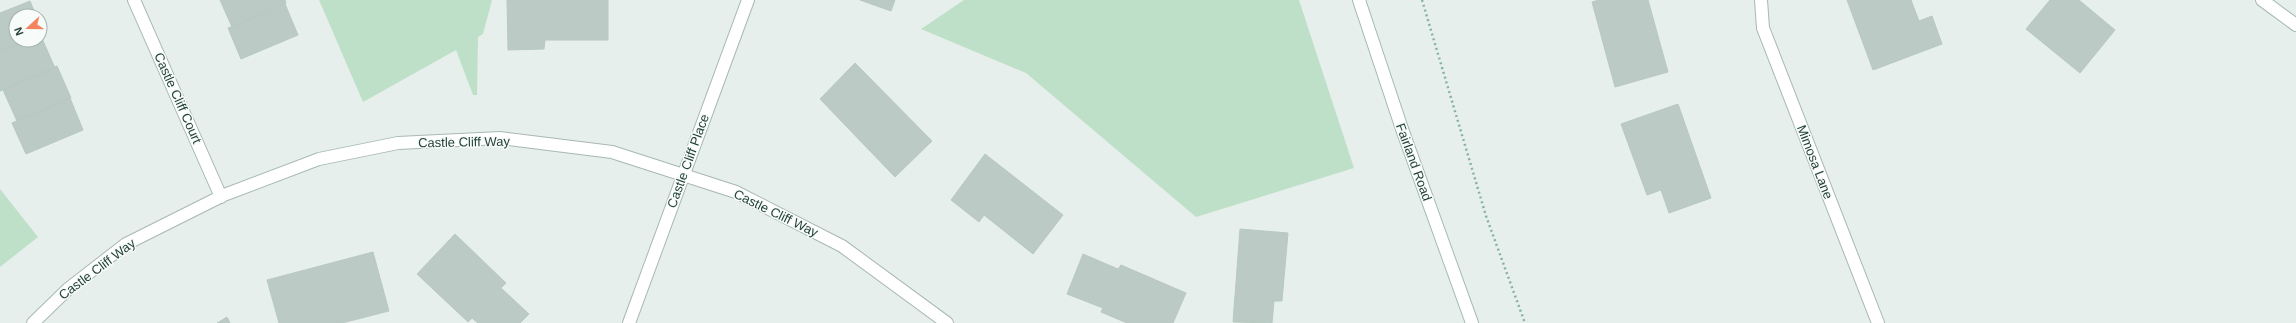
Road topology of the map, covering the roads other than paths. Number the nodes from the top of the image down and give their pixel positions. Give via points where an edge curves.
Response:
1 (134, 0) edge
2 (748, 0) edge
3 (1359, 0) edge
4 (1761, 0) edge
5 (2262, 0) edge
6 (2296, 25) edge
7 (684, 174) junction
8 (221, 197) junction
9 (33, 323) edge
10 (629, 323) edge
11 (947, 323) edge
12 (1472, 323) edge
13 (1878, 323) edge

1 - 8 street, Castle Cliff Court
2 - 7 street, Castle Cliff Place
3 - 12 street, Fairland Road via 1402,129
4 - 13 street, Mimosa Lane via 1763,28
5 - 6 street
7 - 8 street, Castle Cliff Way via 612,152 500,138 398,144 319,159
7 - 10 street, Castle Cliff Place
7 - 11 street, Castle Cliff Way via 736,192 842,246
8 - 9 street, Castle Cliff Way via 126,244 68,289

